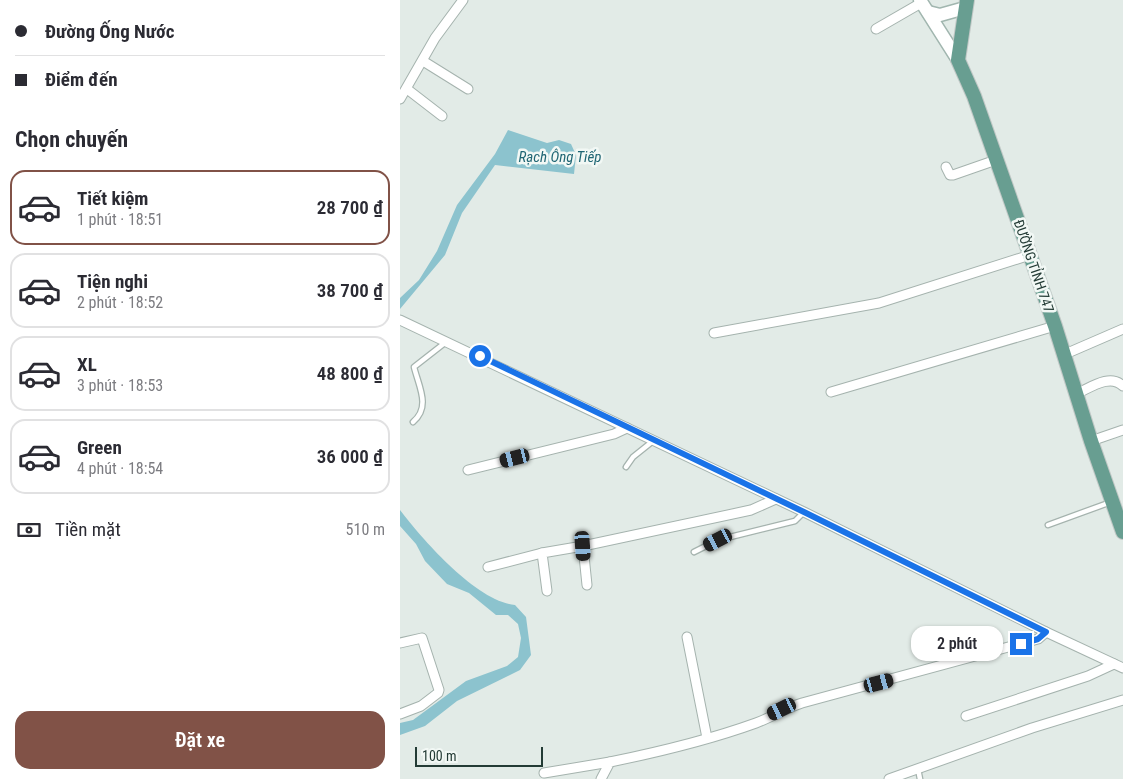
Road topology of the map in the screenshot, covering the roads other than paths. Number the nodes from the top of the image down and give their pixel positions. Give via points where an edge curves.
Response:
1 (463, 0) edge
2 (966, 4) edge
3 (923, 5) edge
4 (876, 29) dead end
5 (958, 60) junction
6 (423, 61) junction
7 (407, 89) junction
8 (468, 89) dead end
9 (400, 99) edge
10 (442, 116) dead end
11 (996, 160) junction
12 (946, 166) dead end
13 (1030, 255) junction
14 (401, 323) edge
15 (1055, 326) junction
16 (1123, 329) edge
17 (714, 333) dead end
18 (447, 341) junction
19 (1063, 355) junction
20 (1123, 386) edge
21 (832, 392) dead end
22 (1076, 394) junction
23 (413, 422) dead end
24 (627, 428) junction
25 (1123, 430) edge
26 (653, 440) junction
27 (1091, 441) junction
28 (626, 466) dead end
29 (468, 470) dead end
30 (776, 499) junction
31 (1112, 502) junction
32 (804, 512) junction
33 (1120, 515) edge
34 (1048, 525) dead end
35 (1123, 532) edge
36 (583, 546) junction
37 (694, 552) dead end
38 (542, 553) junction
39 (488, 567) dead end
40 (587, 585) dead end
41 (547, 591) dead end
42 (1046, 632) junction
43 (688, 637) dead end
44 (400, 643) edge
45 (1119, 666) edge
46 (1123, 700) edge
47 (400, 714) edge
48 (966, 716) dead end
49 (707, 738) junction
50 (610, 762) junction
51 (918, 769) junction
52 (544, 773) dead end
53 (601, 779) edge
54 (889, 779) edge
55 (920, 779) edge

1 - 6 street via 435,38
2 - 3 main road via 940,15
2 - 5 main road
3 - 4 street
3 - 5 main road
5 - 11 main road, ĐƯỜNG TỈNH 747
6 - 7 street
6 - 8 street
7 - 9 street
7 - 10 street
11 - 12 street via 953,176
11 - 13 main road, ĐƯỜNG TỈNH 747
13 - 15 main road, ĐƯỜNG TỈNH 747
13 - 17 street via 879,303
14 - 18 street
15 - 19 main road, ĐƯỜNG TỈNH 747
15 - 21 street
16 - 19 street
18 - 23 lane via 414,367 424,402 420,416
18 - 24 street
19 - 22 main road, ĐƯỜNG TỈNH 747
20 - 22 street via 1108,380
22 - 27 main road, ĐƯỜNG TỈNH 747
24 - 26 street
24 - 29 street
25 - 27 street
26 - 28 lane
26 - 30 street
27 - 31 main road, ĐƯỜNG TỈNH 747
30 - 32 street
30 - 36 street via 751,510
31 - 33 main road, ĐƯỜNG TỈNH 747
31 - 34 lane
32 - 37 lane via 795,521 718,540
32 - 42 street
33 - 35 main road, ĐƯỜNG TỈNH 747
36 - 38 street
36 - 40 street
38 - 39 street
38 - 41 street
42 - 45 street
42 - 49 street via 1038,639 782,709 758,722
43 - 49 street
44 - 47 street via 422,638 440,690 421,706
45 - 48 street
46 - 51 street
49 - 50 street
50 - 52 street
50 - 53 street
51 - 54 street
51 - 55 lane

